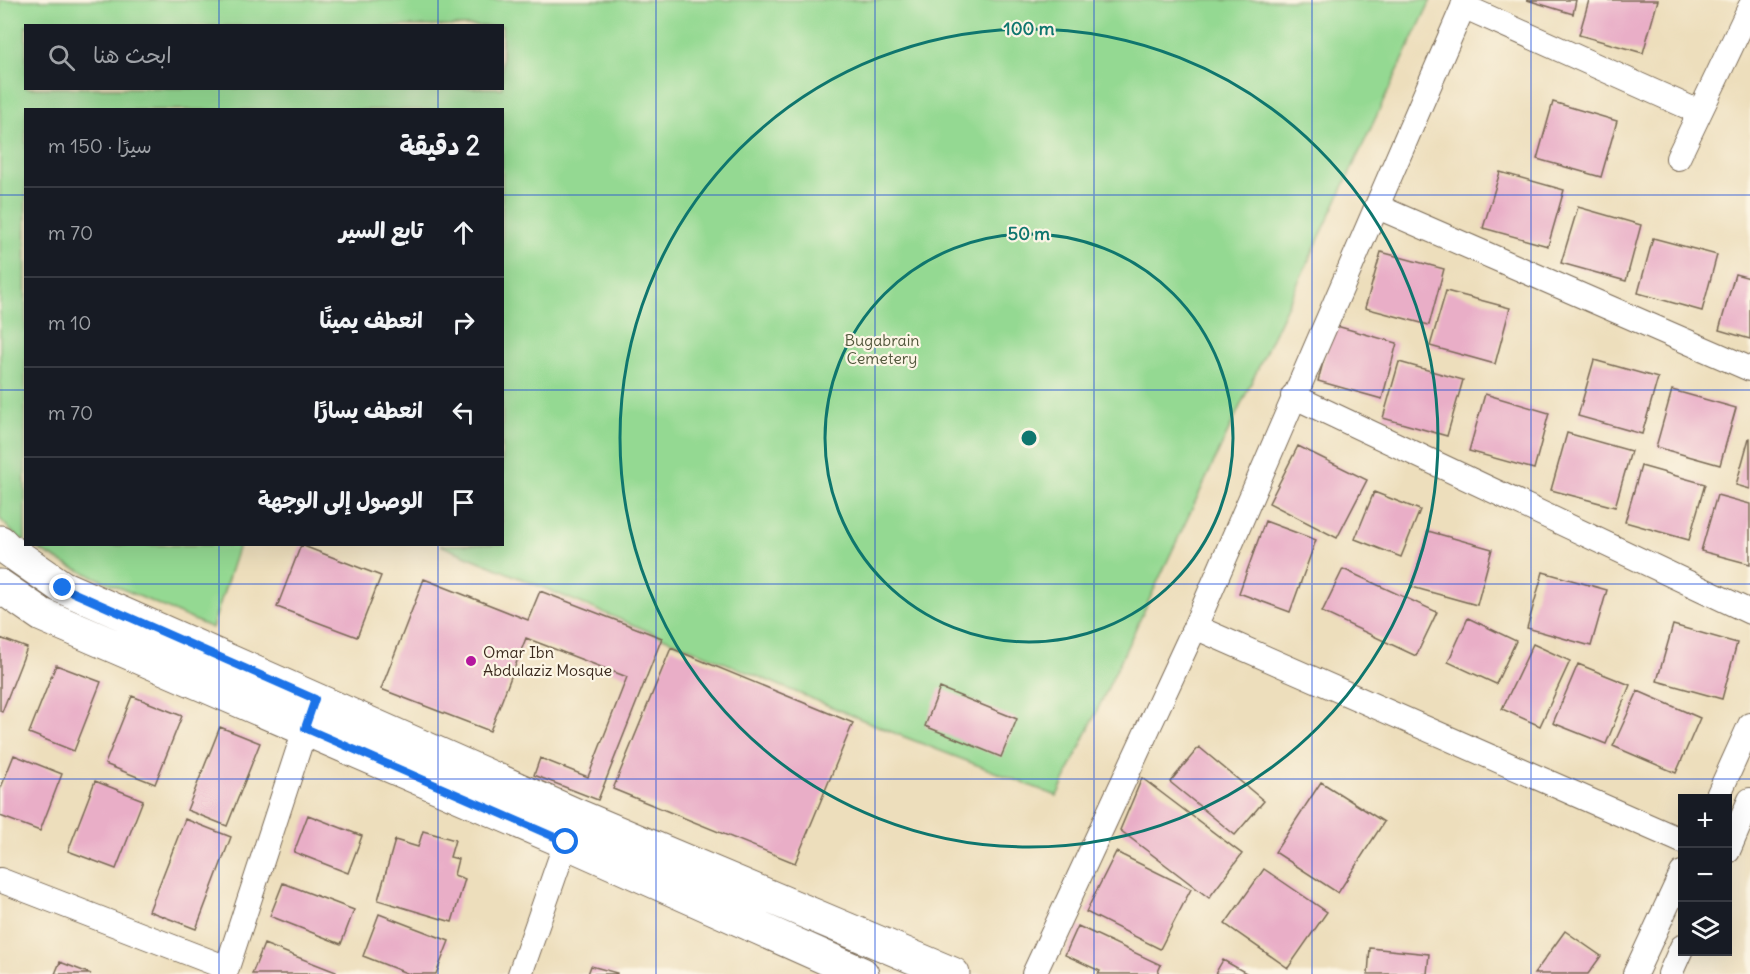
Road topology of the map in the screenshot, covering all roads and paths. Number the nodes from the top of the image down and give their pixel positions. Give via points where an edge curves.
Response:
1 (1464, 3) edge
2 (1750, 7) edge
3 (1700, 112) junction
4 (1678, 158) dead end
5 (1378, 207) junction
6 (1750, 369) edge
7 (1293, 396) junction
8 (0, 542) edge
9 (0, 586) edge
10 (1750, 612) edge
11 (1195, 627) junction
12 (310, 714) junction
13 (1750, 725) edge
14 (1719, 794) edge
15 (1750, 800) edge
16 (571, 828) junction
17 (1678, 839) edge
18 (1729, 848) edge
19 (0, 880) edge
20 (1678, 884) edge
21 (1678, 956) edge
22 (226, 971) edge
23 (520, 974) edge
24 (862, 974) edge
25 (953, 974) edge
26 (1034, 974) edge
27 (1635, 974) edge
28 (1670, 974) edge

1 - 3 street
1 - 5 street
2 - 3 street
3 - 4 street
5 - 6 street
5 - 7 street
7 - 10 street
7 - 11 street
8 - 12 street via 63,588
9 - 12 street via 42,615
11 - 17 street
11 - 26 street
12 - 16 street
12 - 22 street
13 - 14 street
15 - 18 street
16 - 23 street
16 - 24 street
16 - 25 street
19 - 22 street
20 - 27 street
21 - 28 street

